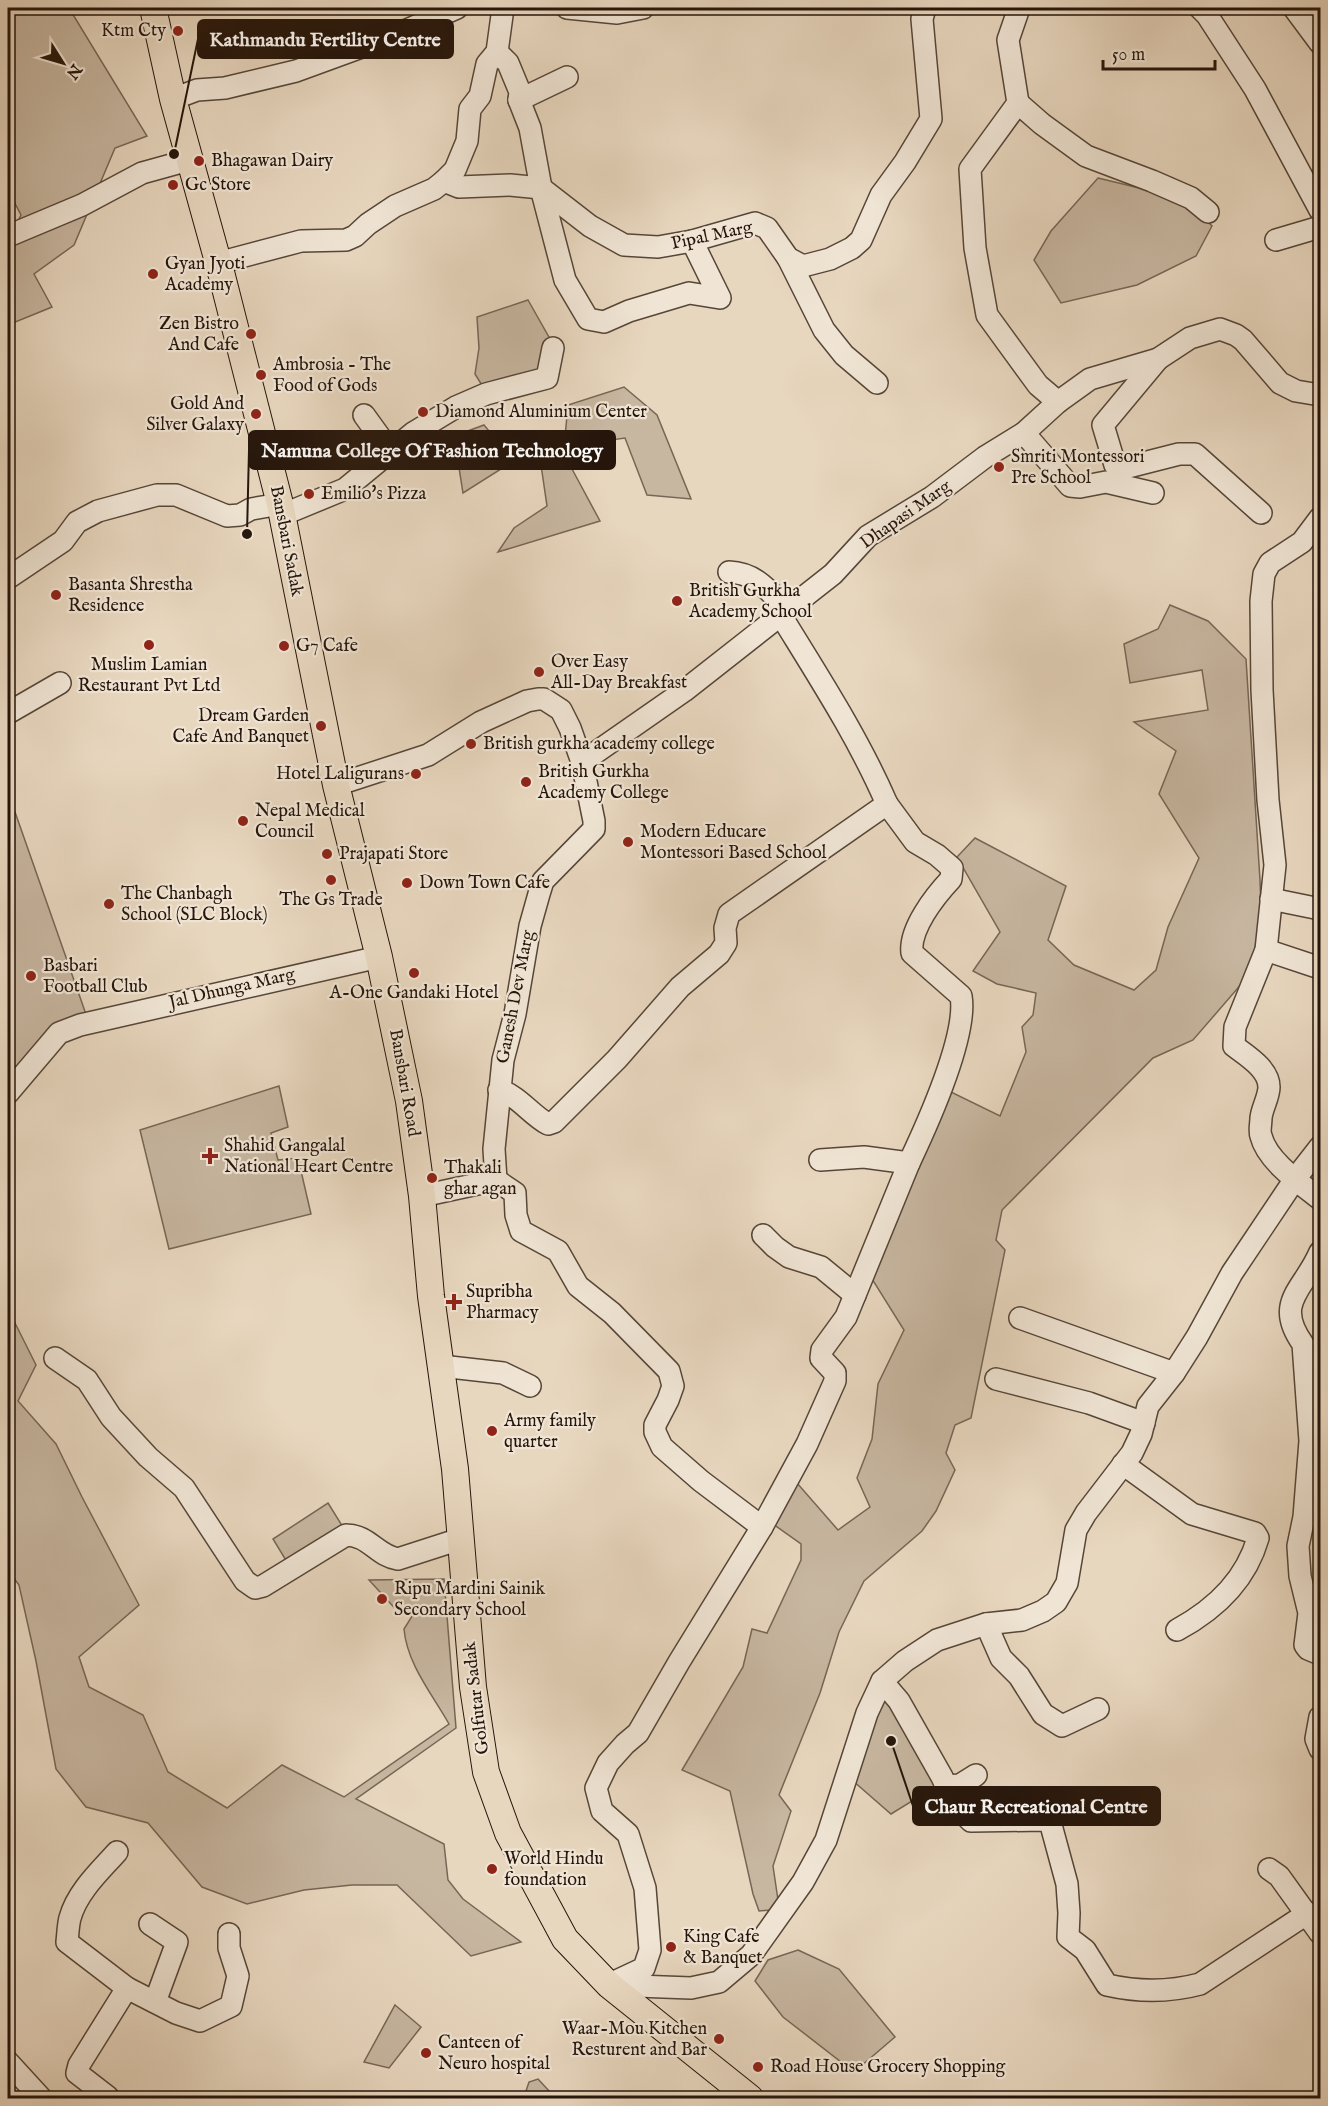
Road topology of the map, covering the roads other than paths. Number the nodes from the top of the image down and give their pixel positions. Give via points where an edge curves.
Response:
1 (153, 8) edge
2 (457, 8) edge
3 (503, 8) edge
4 (567, 8) edge
5 (643, 8) edge
6 (925, 8) edge
7 (1019, 8) edge
8 (1200, 8) edge
9 (1294, 8) edge
10 (587, 9) edge
11 (1320, 43) edge
12 (497, 52) junction
13 (567, 77) dead end
14 (173, 99) junction
15 (519, 100) junction
16 (1018, 103) junction
17 (189, 160) junction
18 (444, 181) junction
19 (541, 188) junction
20 (1320, 210) edge
21 (1208, 212) dead end
22 (1320, 227) edge
23 (8, 236) edge
24 (1276, 240) dead end
25 (692, 241) junction
26 (788, 258) junction
27 (218, 263) junction
28 (553, 348) dead end
29 (1158, 359) junction
30 (877, 383) dead end
31 (1320, 395) edge
32 (1058, 402) junction
33 (364, 416) dead end
34 (1024, 433) junction
35 (390, 451) junction
36 (1153, 493) dead end
37 (281, 510) junction
38 (1261, 513) dead end
39 (1320, 518) edge
40 (1311, 546) edge
41 (729, 572) dead end
42 (8, 578) edge
43 (784, 611) junction
44 (60, 683) dead end
45 (8, 712) edge
46 (582, 762) junction
47 (336, 785) junction
48 (887, 804) junction
49 (1271, 899) junction
50 (1320, 909) edge
51 (1266, 950) junction
52 (380, 964) junction
53 (1320, 968) edge
54 (499, 1090) junction
55 (8, 1094) edge
56 (1320, 1147) edge
57 (820, 1160) dead end
58 (909, 1163) junction
59 (1295, 1179) junction
60 (496, 1180) junction
61 (422, 1196) junction
62 (1320, 1198) edge
63 (763, 1235) dead end
64 (1320, 1252) edge
65 (855, 1295) junction
66 (1020, 1317) dead end
67 (1312, 1348) edge
68 (55, 1358) dead end
69 (441, 1366) junction
70 (1174, 1373) junction
71 (996, 1379) dead end
72 (530, 1386) dead end
73 (1144, 1423) junction
74 (1123, 1464) junction
75 (762, 1527) junction
76 (460, 1539) junction
77 (986, 1624) junction
78 (1177, 1630) dead end
79 (1320, 1654) edge
80 (882, 1681) junction
81 (1098, 1709) dead end
82 (1320, 1717) edge
83 (1320, 1749) edge
84 (976, 1775) dead end
85 (945, 1786) junction
86 (117, 1852) dead end
87 (1269, 1869) dead end
88 (1308, 1914) junction
89 (150, 1924) dead end
90 (1320, 1933) edge
91 (229, 1934) dead end
92 (609, 1985) junction
93 (127, 1988) junction
94 (155, 2002) junction
95 (8, 2062) edge
96 (41, 2098) edge
97 (110, 2098) edge
98 (750, 2098) edge

1 - 14 main road, Bansbari Sadak
2 - 14 street via 296,71 225,88 197,90
3 - 12 street
4 - 10 street
5 - 10 street via 617,14
6 - 26 street via 922,19 931,118 881,195 861,240 830,259 803,266
7 - 16 street via 1008,40
8 - 20 street via 1255,89
9 - 11 street
12 - 15 street via 508,63 520,92
12 - 18 street via 487,64 480,96 470,109 467,141 455,170
13 - 15 street
14 - 17 main road, Bansbari Sadak
15 - 19 street via 530,128
16 - 21 street via 1086,156 1191,198
16 - 32 street via 970,169 975,248 987,315 1038,385
17 - 23 street via 142,174
17 - 27 main road, Bansbari Sadak
18 - 19 street via 459,187
18 - 27 street via 395,206 346,240 301,241
19 - 25 street, Pipal Marg via 590,226 624,245 658,247
19 - 25 street via 565,280 588,319 604,322 689,293 720,298
22 - 24 street
25 - 26 street, Pipal Marg via 755,223 767,228
26 - 30 street, Pipal Marg via 824,330 844,355
27 - 37 main road, Bansbari Sadak
28 - 35 street via 547,378 486,394 456,407
29 - 31 street, Dhapasi Marg via 1191,338 1220,328 1236,334 1280,383 1296,391
29 - 32 street, Dhapasi Marg via 1090,379
29 - 38 street via 1103,425 1116,465 1124,468 1179,454 1195,454
32 - 34 street, Dhapasi Marg
33 - 35 street
34 - 36 street via 1070,486 1106,482
34 - 43 street, Dhapasi Marg via 868,536 832,574
35 - 37 street via 345,489
37 - 42 street via 251,509 227,516 176,495 157,495 76,522 63,541
37 - 47 main road, Bansbari Sadak
39 - 40 street
40 - 49 street via 1270,563 1264,574 1262,690 1275,865
41 - 43 street via 741,572 760,582
43 - 46 street, Dhapasi Marg via 684,692
43 - 48 street
44 - 45 street
46 - 47 street via 561,710 538,699 481,722 428,754
46 - 54 street, Ganesh Dev Marg via 594,829 543,881 530,926
47 - 52 main road, Bansbari Sadak
48 - 54 street via 729,914 726,943 719,954 680,987 617,1059 554,1122 540,1120 507,1092
48 - 58 street via 915,842 952,868 951,879 915,930 911,943 912,953 961,996 963,1008 952,1054
49 - 50 street
49 - 51 street
51 - 53 street
51 - 59 street via 1235,1027 1234,1046 1264,1072 1269,1087 1260,1134 1269,1152
52 - 55 street, Jal Dhunga Marg via 80,1025 59,1033
52 - 61 main road, Bansbari Road via 409,1101
54 - 60 street, Ganesh Dev Marg via 494,1149
56 - 59 street
57 - 58 street via 864,1157
58 - 65 street
59 - 62 street
59 - 70 street via 1232,1273
60 - 61 street
60 - 75 street via 515,1193 521,1231 558,1251 578,1286 612,1313 669,1371 673,1386 655,1425 662,1447
61 - 69 main road, Golfutar Sadak
63 - 65 street via 789,1257 821,1267
64 - 67 street via 1291,1303 1289,1314 1294,1331
65 - 75 street via 846,1317 822,1350 821,1358 835,1373 835,1381 807,1444
66 - 70 street
67 - 79 street via 1310,1441 1298,1546 1309,1613 1305,1645
68 - 76 street via 87,1380 111,1417 184,1488 245,1581 255,1588 346,1535 358,1535 390,1558 398,1559
69 - 72 street via 503,1373
69 - 76 main road, Golfutar Sadak
70 - 73 street via 1148,1406
71 - 73 street via 1089,1403
73 - 74 street
74 - 77 street via 1076,1530 1067,1583 1056,1602 1022,1620
74 - 78 street via 1192,1514 1255,1533 1258,1538 1250,1560 1227,1593 1211,1609
75 - 92 street via 638,1733 608,1763 596,1788 602,1811 628,1834 645,1888 650,1950 644,1968
76 - 92 main road, Golfutar Sadak via 473,1687 488,1779 508,1833 565,1939
77 - 80 street via 937,1640
77 - 81 street via 1001,1658 1019,1676 1043,1714 1062,1726
80 - 85 street via 900,1701
80 - 92 street via 867,1713 826,1840 803,1882 751,1955 719,1982 691,1988
82 - 83 street via 1316,1739
84 - 85 street via 960,1785
85 - 88 street via 955,1805 971,1821 1046,1820 1051,1825 1067,1884 1068,1937 1085,1950 1107,1985 1142,1990 1200,1984
86 - 93 street via 75,1905 67,1942
87 - 88 street
88 - 90 street
89 - 94 street via 177,1942
91 - 94 street via 238,1976 231,2006 200,2021
92 - 98 main road, Golfutar Sadak
93 - 94 street
93 - 97 street via 77,2073
95 - 96 street

